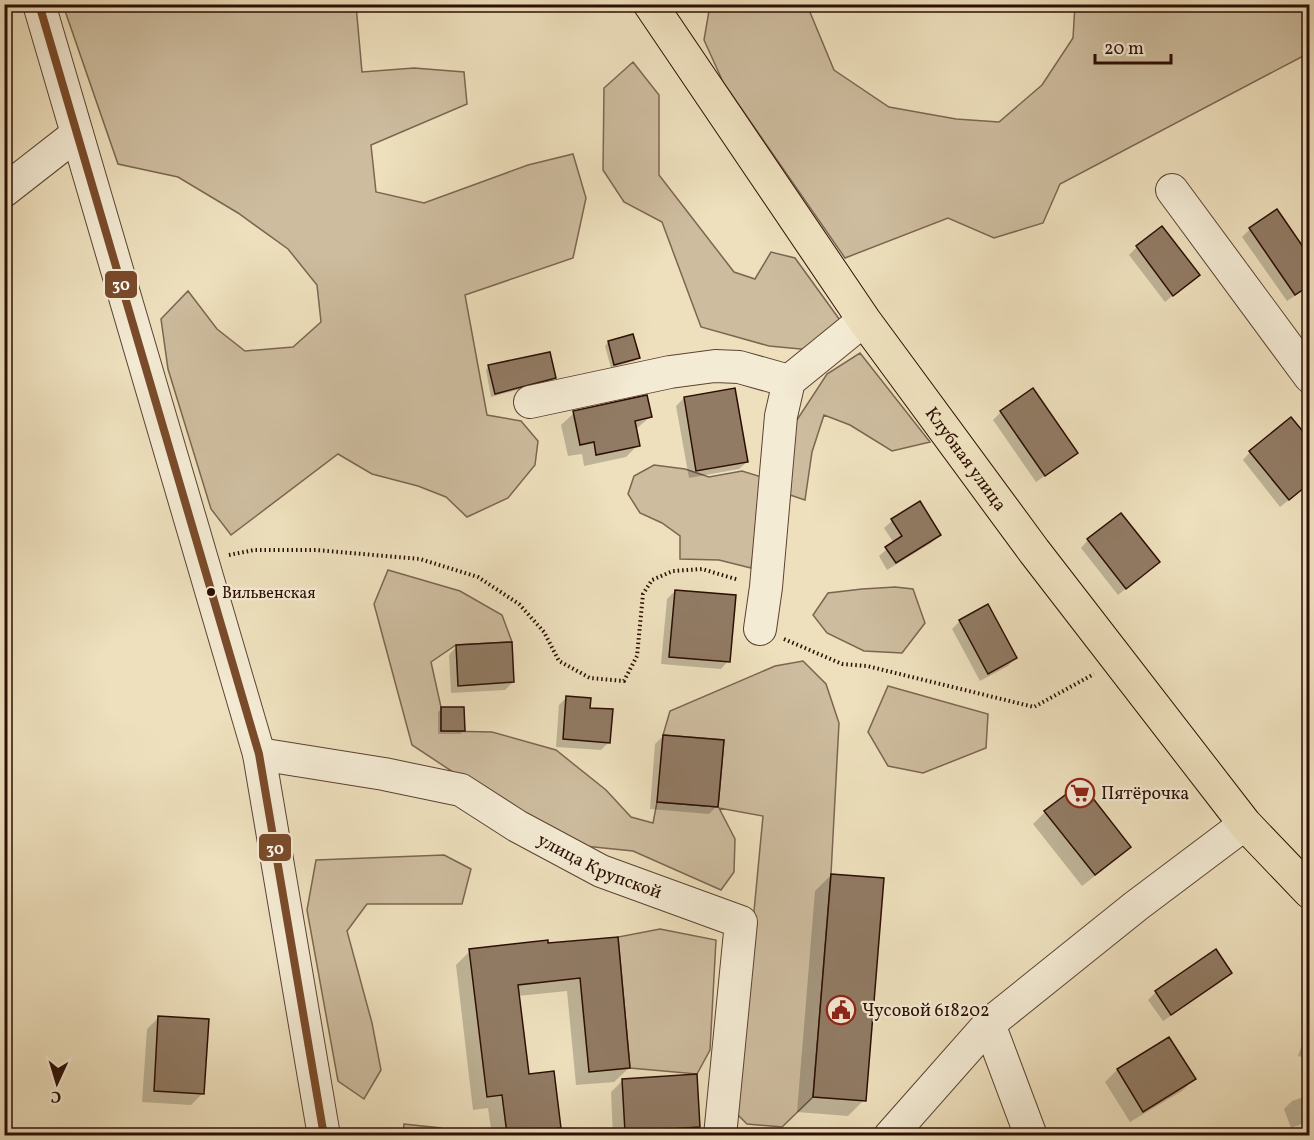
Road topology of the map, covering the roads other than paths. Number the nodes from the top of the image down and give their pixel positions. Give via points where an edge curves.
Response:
1 (39, 4) edge
2 (650, 4) edge
3 (77, 134) junction
4 (1172, 190) dead end
5 (4, 191) edge
6 (864, 320) junction
7 (1310, 377) edge
8 (789, 381) junction
9 (530, 402) dead end
10 (760, 629) road end
11 (259, 754) junction
12 (1245, 824) junction
13 (1310, 892) edge
14 (989, 1024) junction
15 (324, 1136) edge
16 (720, 1136) edge
17 (890, 1136) edge
18 (1031, 1136) edge

1 - 3 street
2 - 6 main road, Клубная улица
3 - 5 street
3 - 11 street
4 - 7 street
6 - 8 street
6 - 12 main road, Клубная улица via 1034,551
8 - 9 street via 739,367 715,366
8 - 10 street
11 - 15 street
11 - 16 street, улица Крупской via 461,790 517,826 601,871 741,922
12 - 13 main road, Клубная улица
12 - 14 street
14 - 17 street
14 - 18 street

